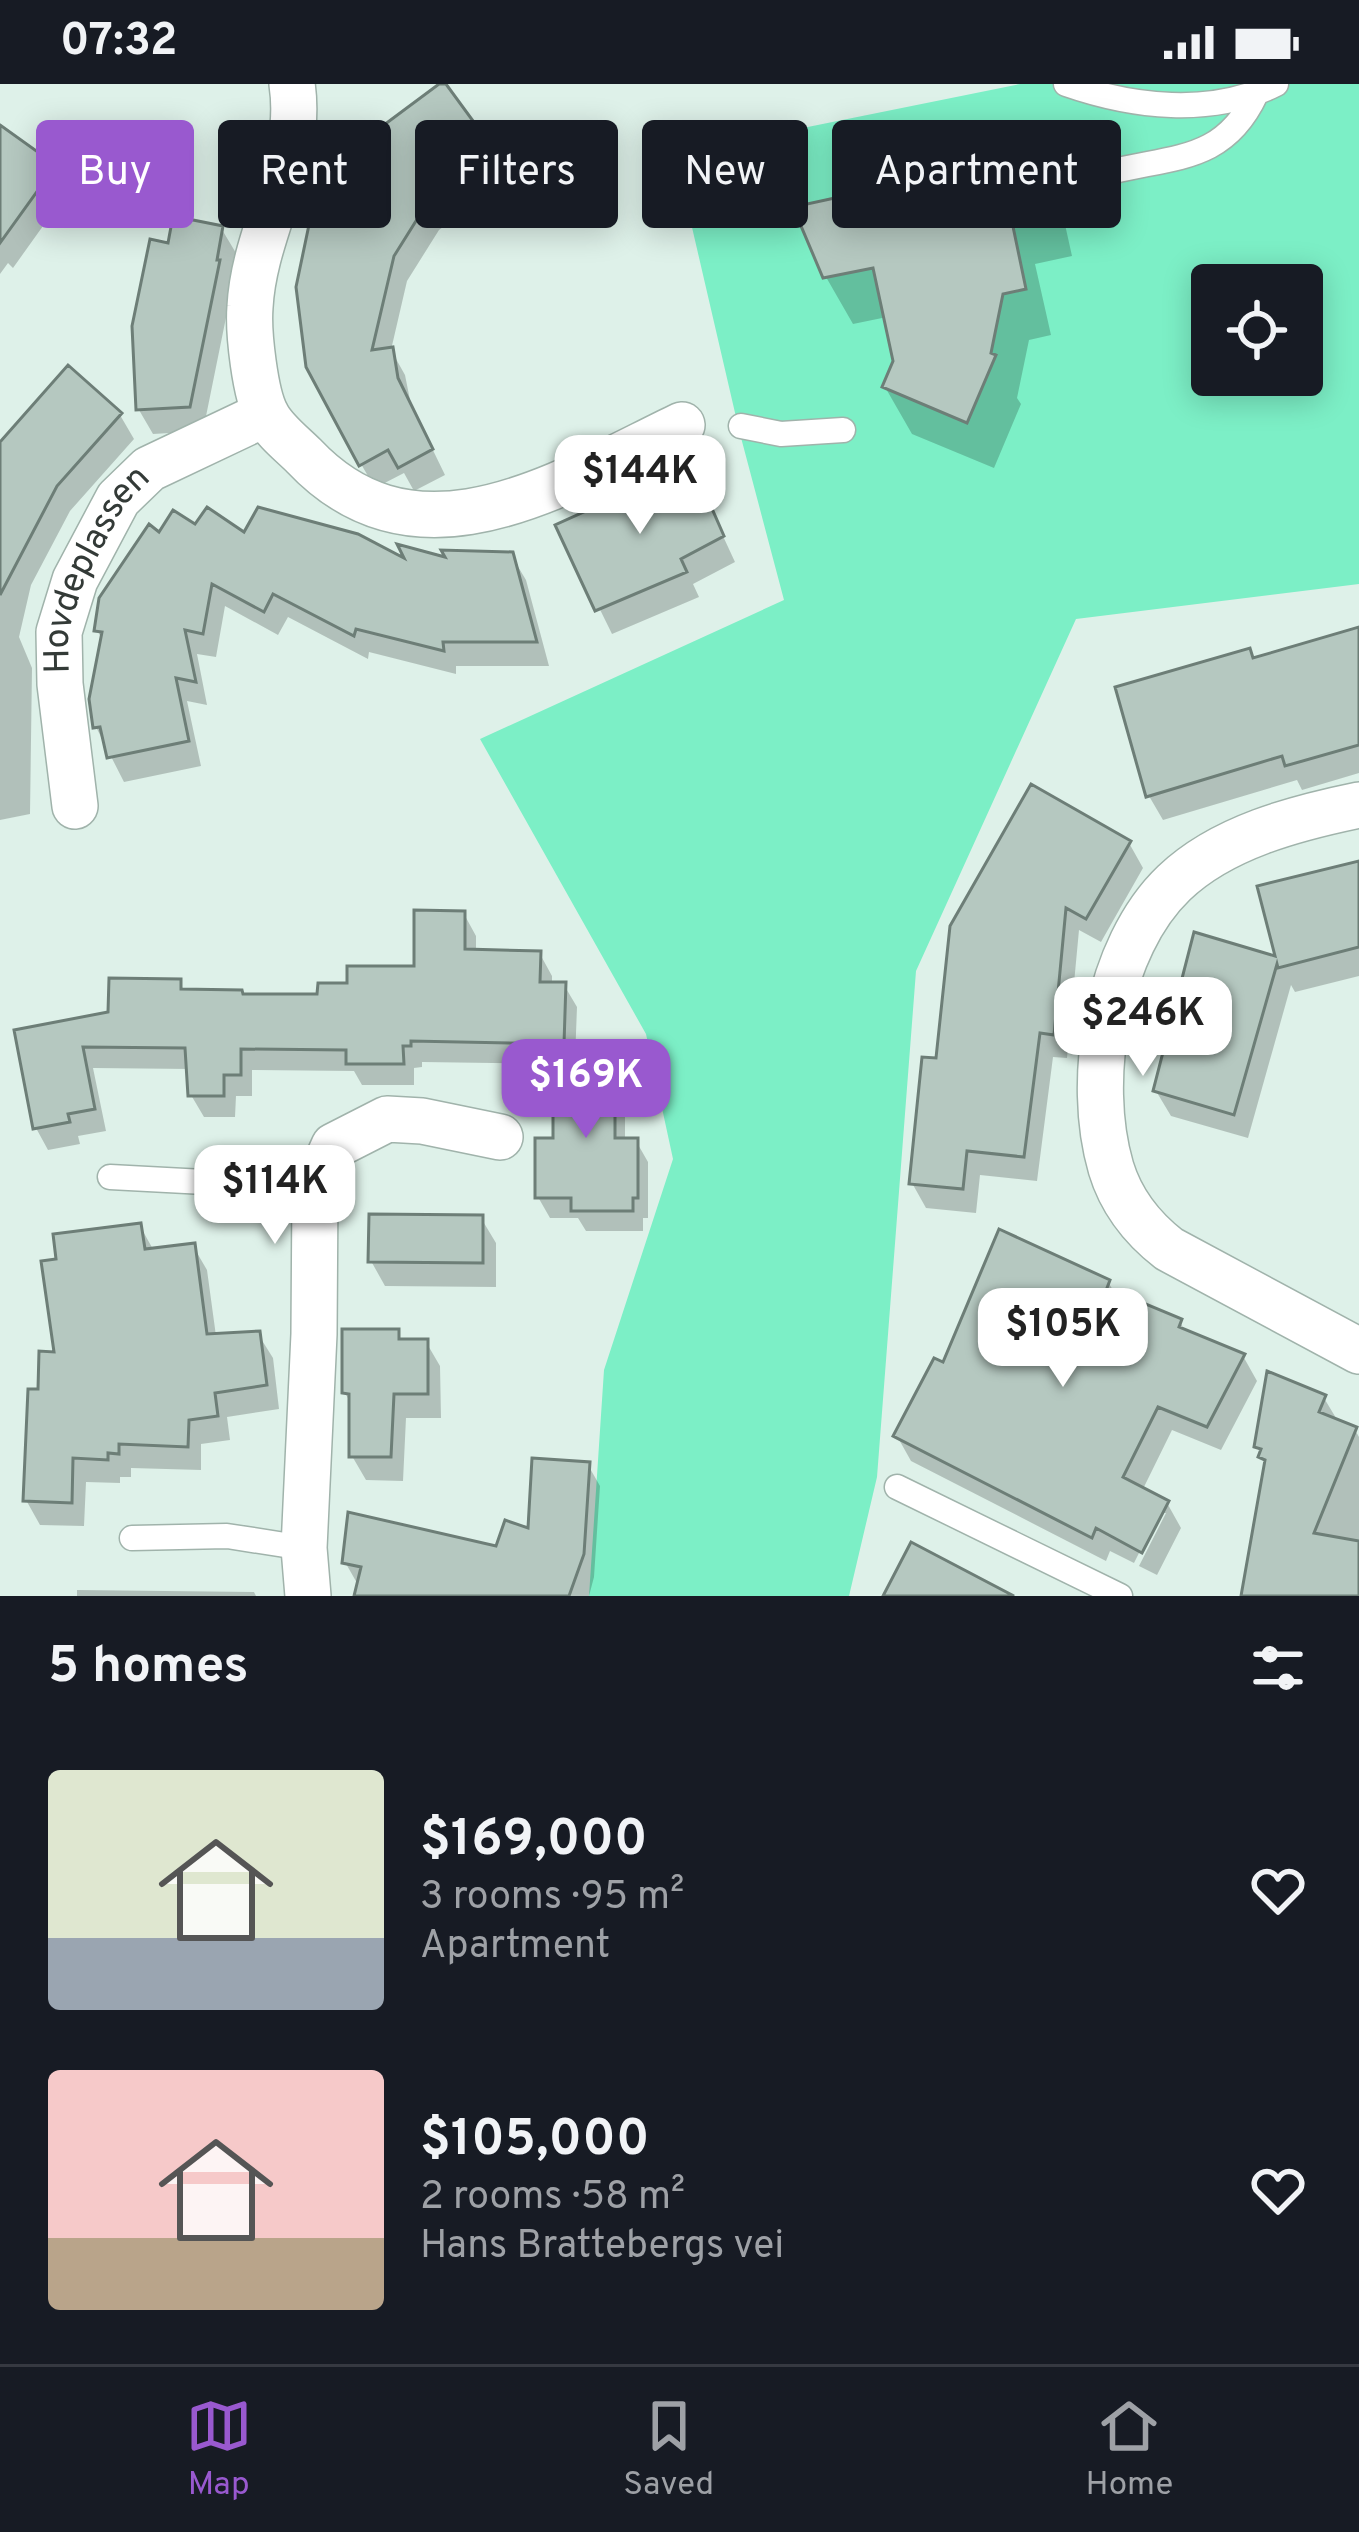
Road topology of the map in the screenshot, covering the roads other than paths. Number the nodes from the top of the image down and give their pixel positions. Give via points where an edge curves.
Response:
1 (292, 84) edge
2 (1066, 84) edge
3 (1266, 89) edge
4 (1121, 169) edge
5 (266, 414) junction
6 (682, 425) dead end
7 (741, 426) dead end
8 (844, 430) dead end
9 (1359, 805) edge
10 (75, 806) dead end
11 (500, 1137) dead end
12 (110, 1177) dead end
13 (315, 1188) junction
14 (1359, 1351) edge
15 (898, 1487) dead end
16 (132, 1538) dead end
17 (304, 1548) junction
18 (308, 1596) edge
19 (1120, 1596) edge

1 - 5 street via 292,149 250,307
2 - 3 lane via 1151,106
3 - 4 lane via 1241,125 1208,148
5 - 6 street via 352,495 409,514 470,514 532,498
5 - 10 street, Hovdeplassen via 149,470 118,499 75,580 59,632
7 - 8 lane via 781,434
9 - 14 street via 1261,832 1175,882 1130,944 1111,1004 1102,1080 1111,1169 1146,1231
11 - 13 street via 387,1119 334,1146
12 - 13 lane
13 - 17 street
15 - 19 lane
16 - 17 lane via 227,1536
17 - 18 street

